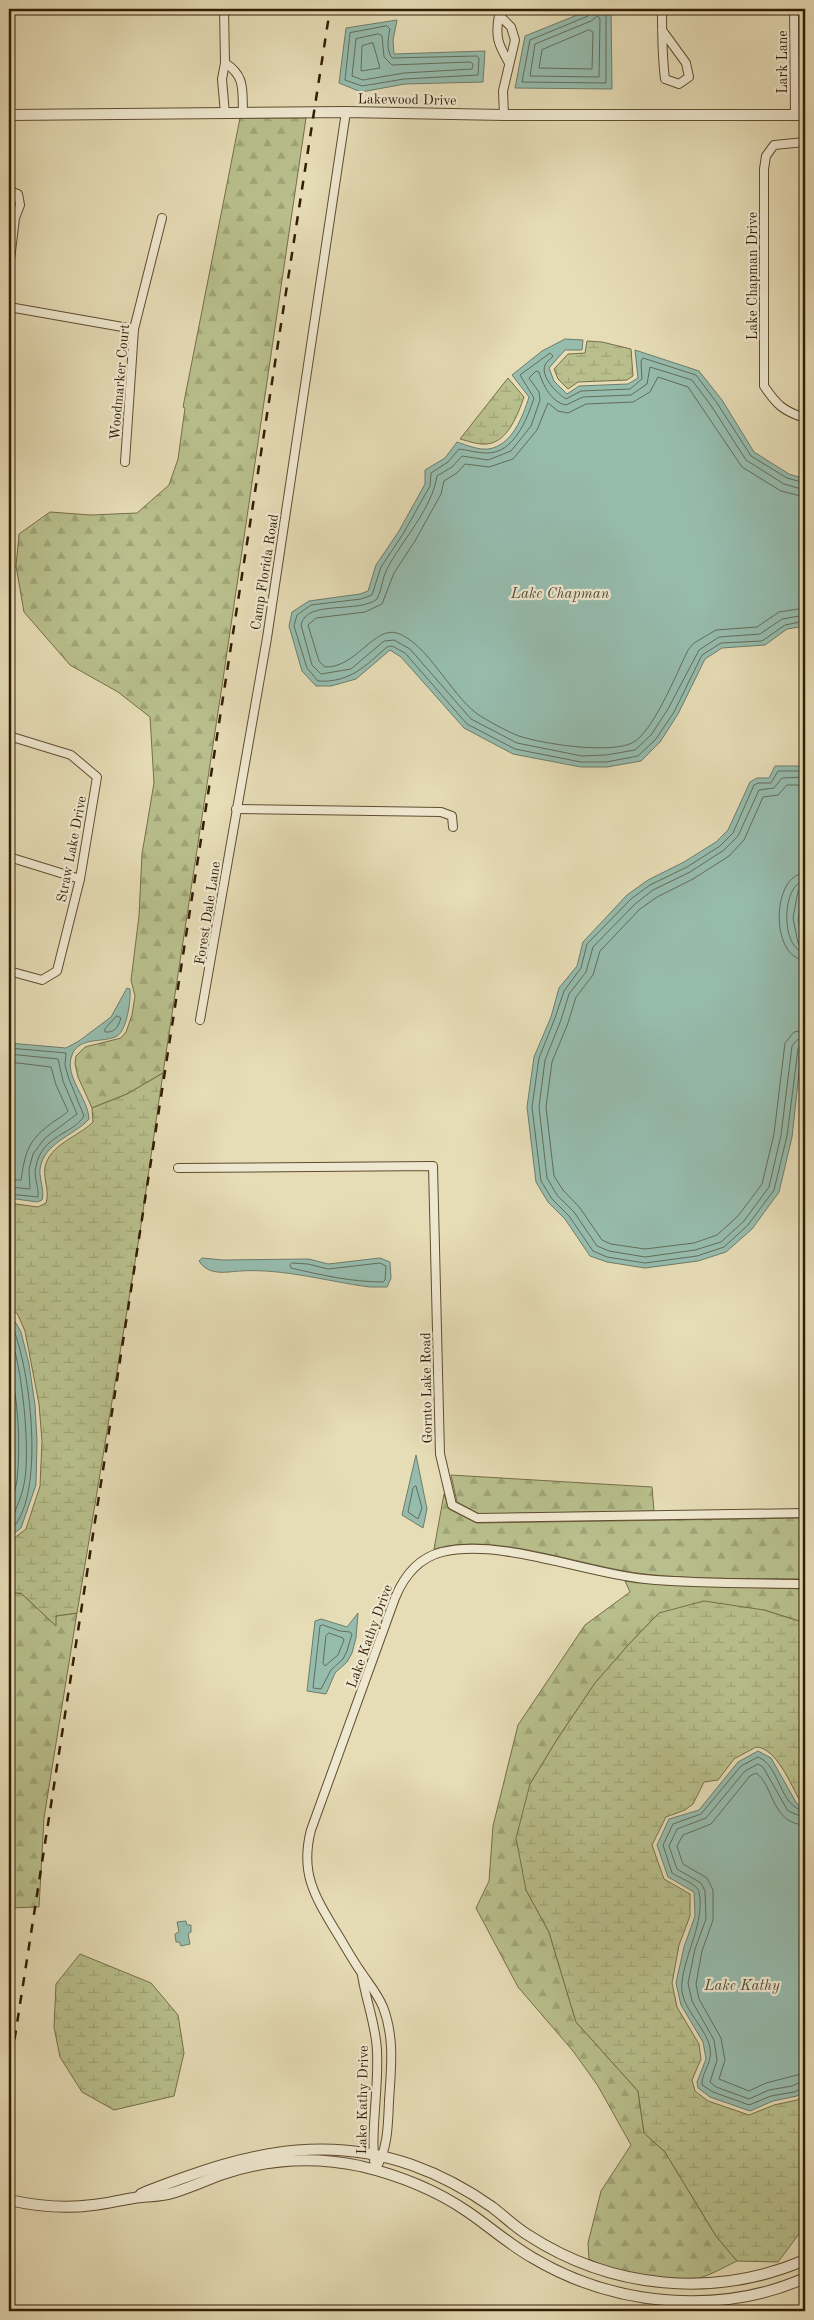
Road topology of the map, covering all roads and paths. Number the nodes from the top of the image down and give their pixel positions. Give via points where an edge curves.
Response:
1 (224, 9) edge
2 (662, 9) edge
3 (794, 9) edge
4 (498, 12) edge
5 (662, 30) junction
6 (225, 63) junction
7 (509, 63) junction
8 (346, 112) junction
9 (242, 113) junction
10 (224, 114) junction
11 (9, 115) edge
12 (504, 115) junction
13 (800, 115) edge
14 (805, 142) edge
15 (9, 191) edge
16 (12, 218) edge
17 (162, 218) dead end
18 (9, 268) edge
19 (9, 307) edge
20 (134, 329) junction
21 (805, 418) edge
22 (125, 462) dead end
23 (9, 736) edge
24 (236, 809) junction
25 (453, 827) dead end
26 (9, 858) edge
27 (80, 879) junction
28 (9, 971) edge
29 (200, 1020) dead end
30 (178, 1168) dead end
31 (805, 1513) edge
32 (805, 1584) edge
33 (361, 1973) junction
34 (378, 2156) junction
35 (375, 2170) junction
36 (133, 2198) junction
37 (9, 2200) edge
38 (805, 2260) edge
39 (805, 2278) edge

1 - 6 street
2 - 5 street
3 - 13 street, Lark Lane
4 - 7 street via 498,43
4 - 7 street via 511,27 515,40
5 - 5 street via 665,79 679,84 689,77 686,63
6 - 9 street via 236,70 242,83
6 - 10 street via 222,79
7 - 12 street via 503,91
8 - 9 street, Lakewood Drive
8 - 12 street, Lakewood Drive
8 - 24 street, Camp Florida Road via 267,638
9 - 10 street, Lakewood Drive
10 - 11 street, Lakewood Drive
12 - 13 street, Lakewood Drive
14 - 21 street, Lake Chapman Drive via 774,145 766,156 764,169 764,386 776,404 790,414
15 - 16 street via 18,194 20,205
16 - 18 street
17 - 20 street, Woodmarker Court
19 - 20 street
20 - 22 street, Woodmarker Court
23 - 27 street, Straw Lake Drive via 72,755 97,777
24 - 25 street via 441,812 452,816
24 - 29 street, Forest Dale Lane
26 - 27 street
27 - 28 street, Straw Lake Drive via 57,971 42,980
30 - 31 street, Gornto Lake Road via 433,1166 440,1454 452,1505 477,1518
32 - 33 street, Lake Kathy Drive via 645,1579 495,1550 442,1552 429,1556 412,1568 395,1598 307,1850 308,1873 316,1898
33 - 34 street, Lake Kathy Drive via 377,2053
33 - 34 street, Lake Kathy Drive via 383,2007 391,2040 387,2140
34 - 35 street, Lake Kathy Drive
34 - 36 street via 316,2150 259,2155 217,2166
34 - 38 street via 412,2165 446,2180 488,2204 546,2246 616,2275 672,2284 712,2283 751,2278
35 - 36 street via 316,2160 278,2161 224,2174 169,2194
35 - 39 street via 452,2202 546,2266 617,2293 670,2301 712,2300 757,2294
36 - 37 street via 90,2206 38,2206

